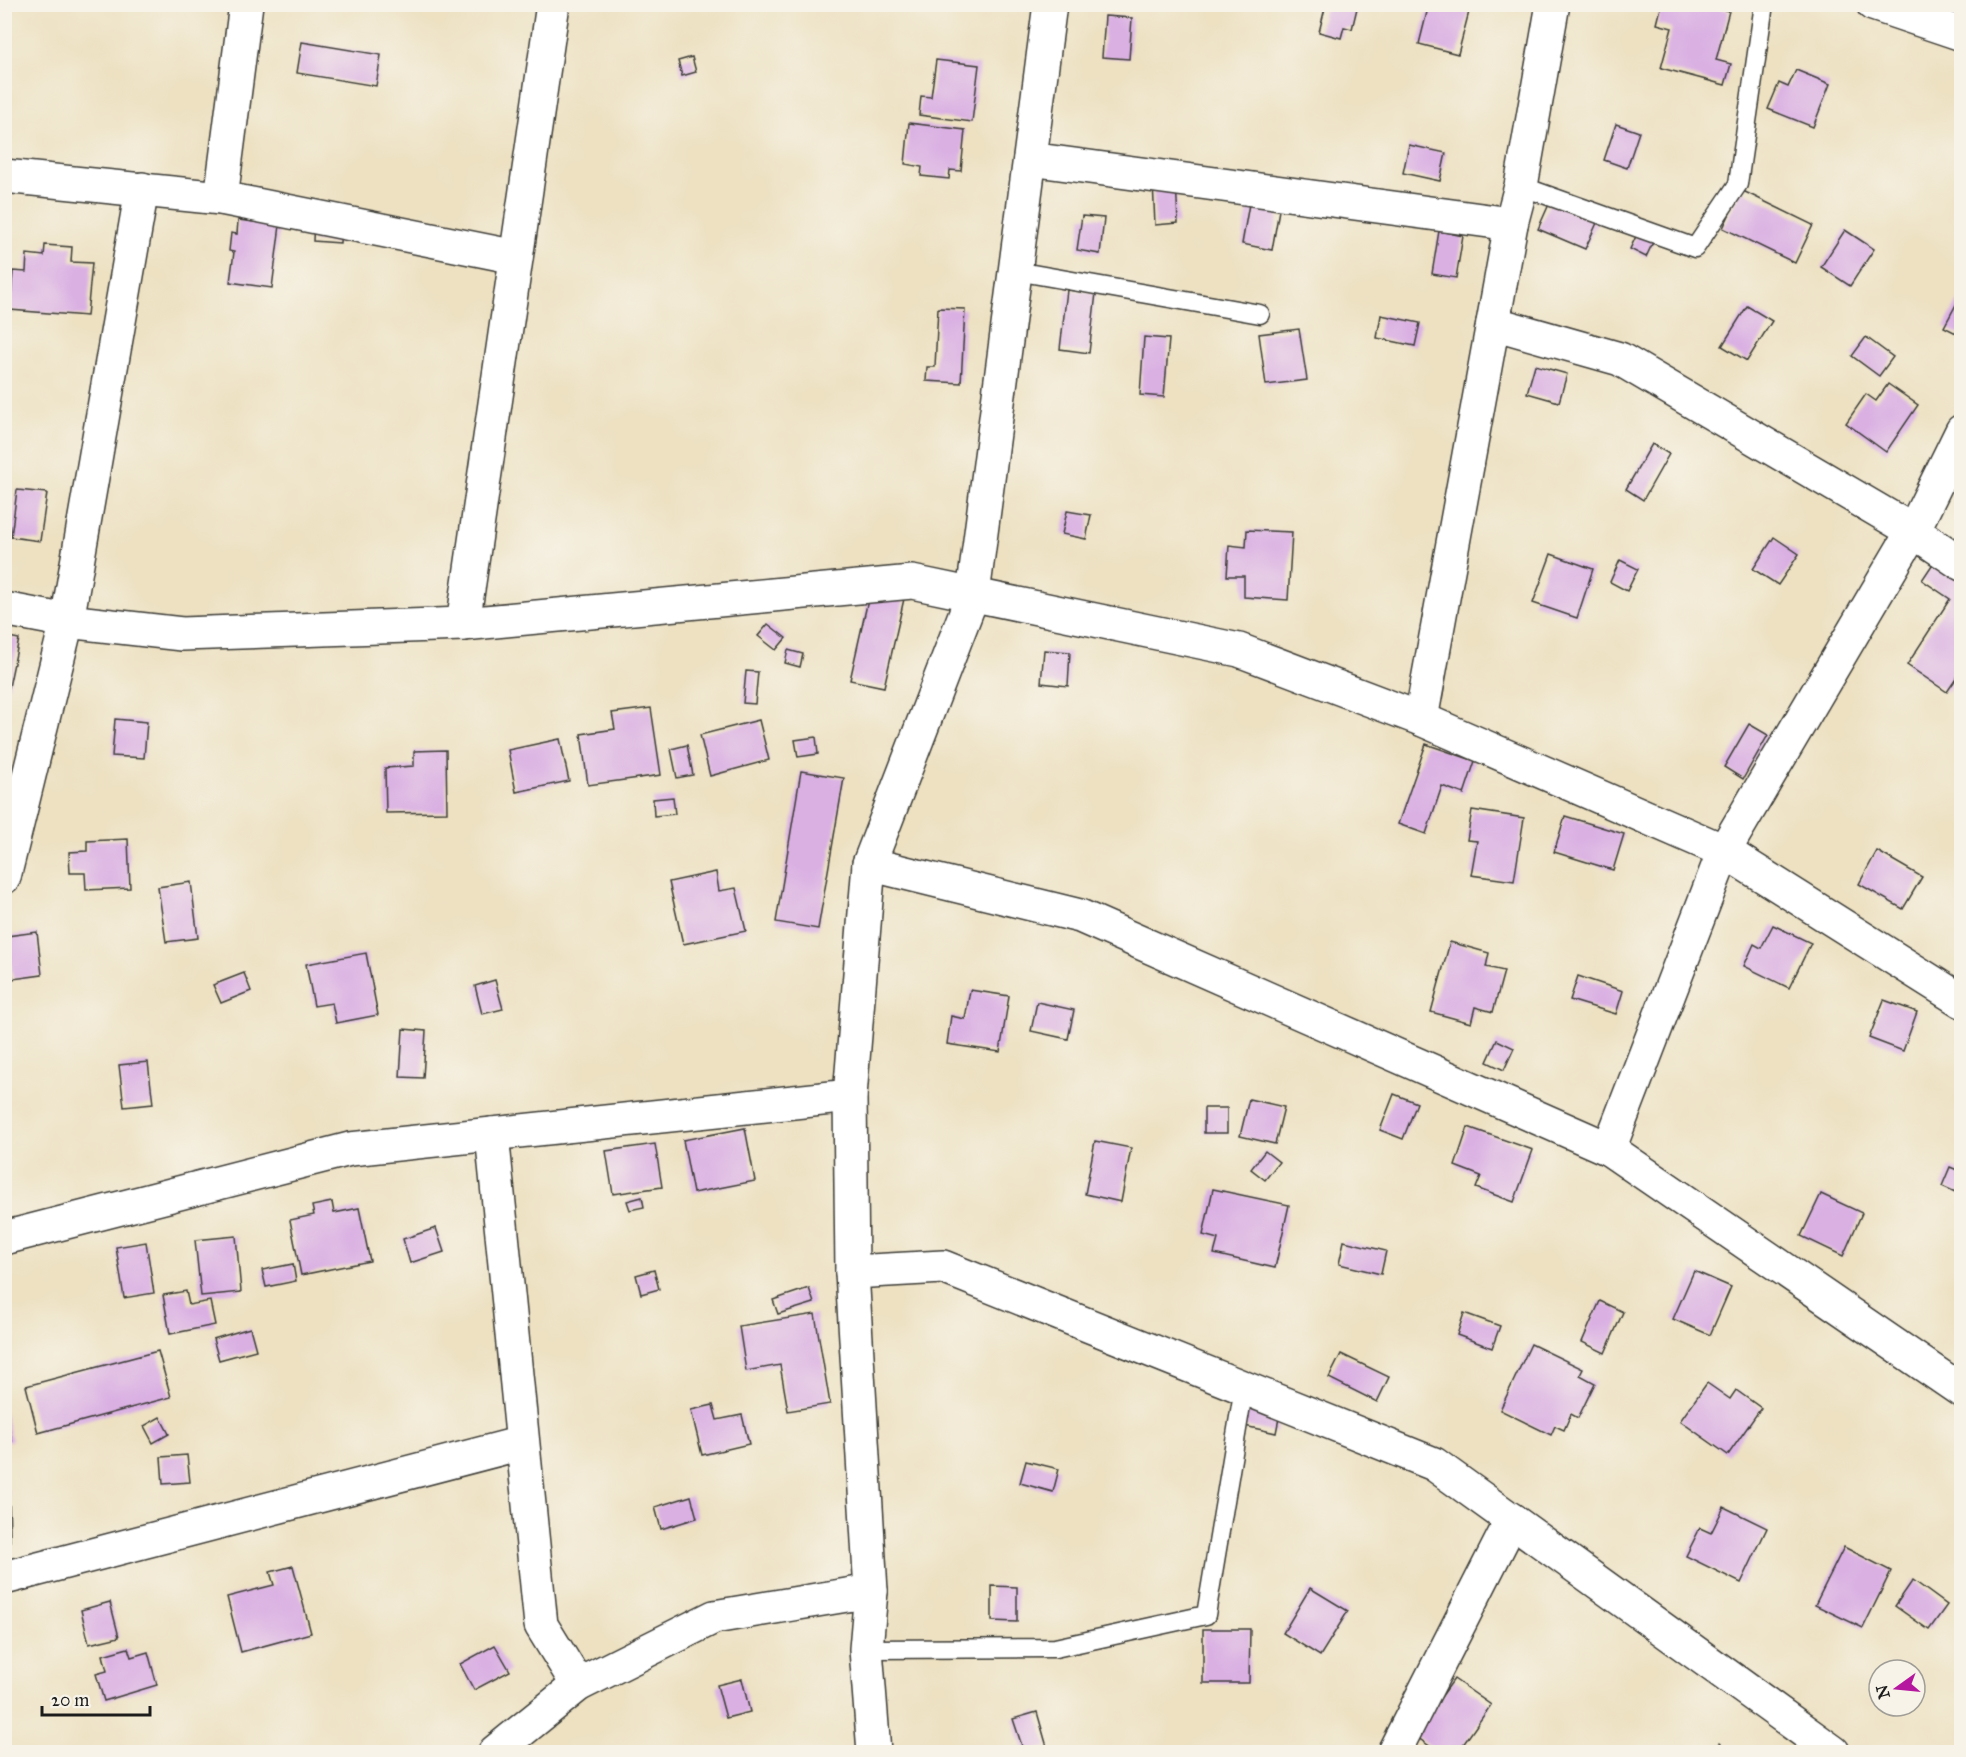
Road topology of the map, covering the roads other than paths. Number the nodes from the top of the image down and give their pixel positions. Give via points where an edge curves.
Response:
1 (246, 4) edge
2 (553, 4) edge
3 (1050, 4) edge
4 (1553, 4) edge
5 (1764, 4) edge
6 (1873, 4) edge
7 (1962, 34) edge
8 (1030, 159) junction
9 (4, 176) edge
10 (1521, 186) junction
11 (142, 189) junction
12 (221, 198) junction
13 (1511, 224) junction
14 (516, 257) junction
15 (1016, 271) junction
16 (1260, 314) dead end
17 (1493, 323) junction
18 (1962, 431) edge
19 (1913, 531) junction
20 (1962, 564) edge
21 (974, 594) junction
22 (4, 609) edge
23 (68, 621) junction
24 (463, 624) junction
25 (1421, 719) junction
26 (1724, 851) junction
27 (869, 864) junction
28 (4, 877) edge
29 (1962, 1001) edge
30 (850, 1096) junction
31 (492, 1134) junction
32 (1609, 1149) junction
33 (4, 1238) edge
34 (852, 1272) junction
35 (1244, 1387) junction
36 (1962, 1391) edge
37 (522, 1443) junction
38 (1512, 1520) junction
39 (4, 1578) edge
40 (871, 1591) junction
41 (866, 1649) junction
42 (578, 1685) junction
43 (1795, 1741) edge
44 (495, 1752) edge
45 (874, 1752) edge
46 (1394, 1752) edge
47 (1833, 1752) edge

1 - 12 street
2 - 14 street
3 - 8 street
4 - 10 street
5 - 10 lane via 1738,184 1695,248
6 - 7 street
8 - 13 street
8 - 15 street
9 - 11 street
10 - 13 street
11 - 12 street
11 - 23 street
12 - 14 street
13 - 17 street
14 - 24 street
15 - 16 lane
15 - 21 street
17 - 19 street via 1620,359
17 - 25 street
18 - 19 street
19 - 20 street
19 - 26 street
21 - 24 street via 912,582
21 - 25 street via 1239,650
21 - 27 street
22 - 23 street
23 - 24 street via 182,634
23 - 28 street
25 - 26 street
26 - 29 street
26 - 32 street
27 - 30 street
27 - 32 street via 1080,916
30 - 31 street
30 - 34 street
31 - 33 street via 350,1149
31 - 37 street
32 - 36 street
34 - 35 street via 943,1267
34 - 40 street
35 - 38 street via 1434,1464
35 - 41 lane via 1206,1615 1055,1648
37 - 39 street
37 - 42 street via 541,1624
38 - 43 street
38 - 46 street
40 - 41 street
40 - 42 street via 714,1617
41 - 45 street
42 - 44 street
43 - 47 street

